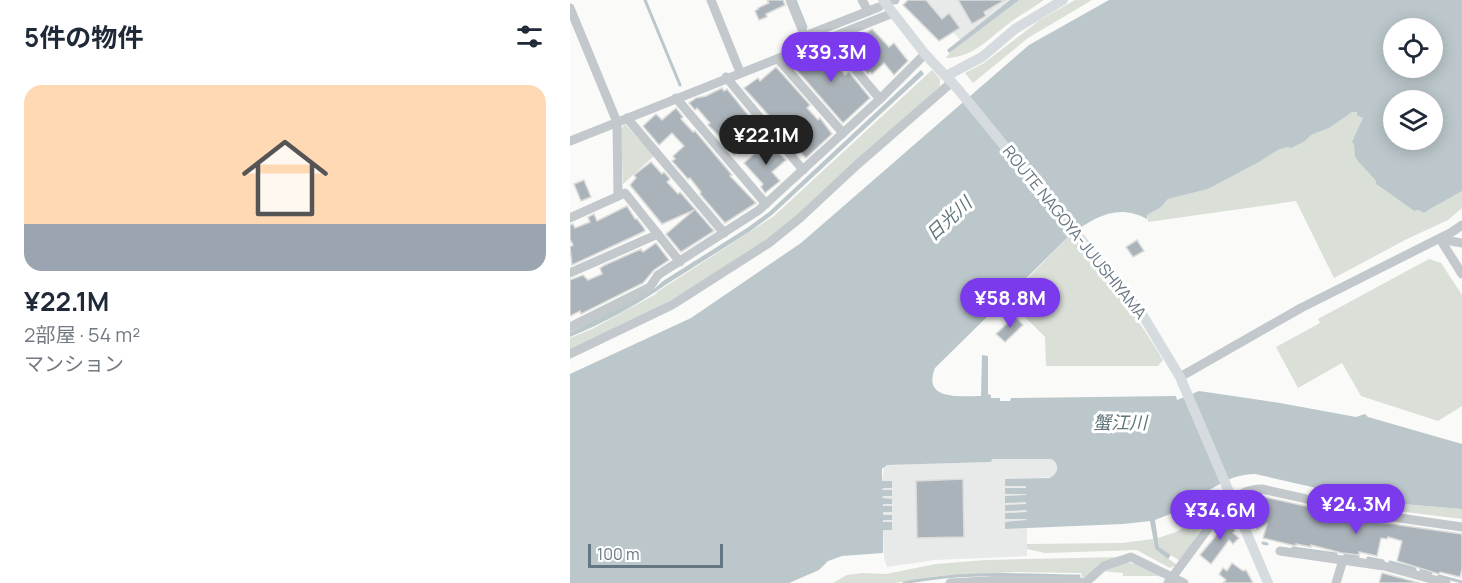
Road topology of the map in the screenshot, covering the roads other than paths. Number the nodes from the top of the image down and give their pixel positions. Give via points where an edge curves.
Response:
1 (711, 0) edge
2 (790, 0) edge
3 (862, 0) edge
4 (1063, 0) edge
5 (881, 3) edge
6 (570, 8) edge
7 (867, 11) junction
8 (893, 13) junction
9 (828, 37) junction
10 (807, 40) junction
11 (925, 54) junction
12 (778, 59) junction
13 (740, 72) junction
14 (726, 77) junction
15 (952, 82) junction
16 (676, 98) junction
17 (880, 99) junction
18 (627, 118) junction
19 (617, 122) junction
20 (843, 133) junction
21 (570, 141) edge
22 (803, 170) junction
23 (618, 196) junction
24 (766, 204) junction
25 (570, 218) edge
26 (1462, 225) edge
27 (724, 233) junction
28 (658, 234) junction
29 (1440, 238) junction
30 (1462, 243) edge
31 (680, 262) junction
32 (570, 273) edge
33 (1462, 274) edge
34 (570, 327) edge
35 (570, 354) edge
36 (1180, 377) junction
37 (1232, 499) junction
38 (1462, 527) edge
39 (1280, 551) dead end
40 (1343, 560) junction
41 (1418, 579) edge
42 (1170, 580) edge
43 (950, 583) edge
44 (1084, 583) edge
45 (1184, 583) edge
46 (1268, 583) edge
47 (1336, 583) edge
48 (1446, 583) edge

1 - 13 street
2 - 10 street
3 - 7 street
4 - 15 main road via 1015,29
5 - 7 street
5 - 8 main road, ROUTE NAGOYA-JUUSHIYAMA
6 - 19 street
7 - 10 street
8 - 9 street
8 - 11 main road, ROUTE NAGOYA-JUUSHIYAMA
9 - 10 street
9 - 17 street
10 - 12 street
11 - 15 main road, ROUTE NAGOYA-JUUSHIYAMA
11 - 17 street
12 - 13 street
12 - 20 street
13 - 14 street
14 - 16 street
14 - 22 street
15 - 35 street via 769,243 672,306
15 - 36 main road, ROUTE NAGOYA-JUUSHIYAMA via 1099,258 1142,314
16 - 18 street
16 - 24 street
17 - 20 street
18 - 19 street
18 - 27 street
19 - 21 street
19 - 23 street
20 - 22 street
22 - 24 street
23 - 25 street
23 - 28 street via 625,193
24 - 27 street
26 - 29 street
27 - 31 street
28 - 31 street
28 - 32 street
29 - 30 street
29 - 33 street
29 - 36 street via 1301,308
31 - 34 street via 658,275 650,287
36 - 37 main road, ROUTE NAGOYA-JUUSHIYAMA
37 - 38 street via 1250,489 1262,489 1379,515
37 - 42 street
37 - 46 main road, ROUTE NAGOYA-JUUSHIYAMA
39 - 40 street
40 - 41 street via 1384,566
40 - 47 street
41 - 48 street
42 - 44 street via 1131,557 1104,566
42 - 45 street
43 - 44 street

